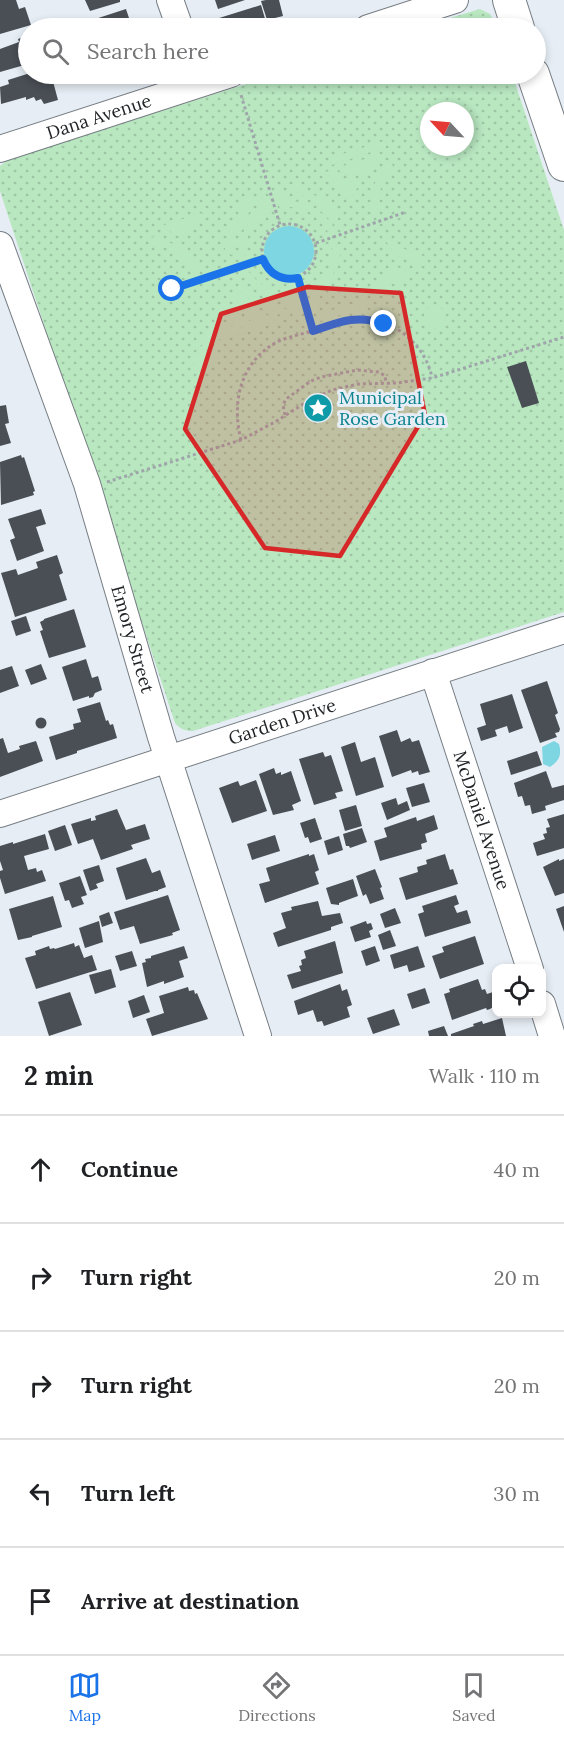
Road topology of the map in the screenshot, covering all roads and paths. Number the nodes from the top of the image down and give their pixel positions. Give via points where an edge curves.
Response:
1 (170, 0) edge
2 (455, 0) edge
3 (509, 0) edge
4 (176, 18) edge
5 (399, 18) edge
6 (515, 18) edge
7 (182, 84) edge
8 (536, 84) edge
9 (236, 85) edge
10 (0, 149) edge
11 (564, 165) edge
12 (406, 212) dead end
13 (280, 225) junction
14 (316, 243) junction
15 (0, 245) edge
16 (263, 259) junction
17 (298, 278) junction
18 (172, 289) dead end
19 (313, 331) junction
20 (564, 337) edge
21 (432, 378) junction
22 (386, 383) junction
23 (285, 415) junction
24 (241, 440) junction
25 (103, 484) dead end
26 (564, 630) edge
27 (433, 672) junction
28 (169, 758) junction
29 (0, 814) edge
30 (528, 964) edge
31 (546, 1017) edge
32 (258, 1036) edge
33 (552, 1036) edge

1 - 4 street
2 - 5 street
3 - 6 main road
7 - 10 street, Dana Avenue
8 - 11 main road
9 - 13 path
12 - 14 path
13 - 14 path via 302,227
13 - 16 path via 268,233
14 - 17 path via 314,264
15 - 28 street, Emory Street via 87,484
16 - 17 path via 276,276
16 - 18 path
17 - 19 path
19 - 21 path via 354,318 389,326 404,333 420,350
19 - 24 path via 273,345 248,369 237,404
20 - 21 path
21 - 22 path
22 - 23 path via 332,390
22 - 23 path via 385,376 374,371 350,370 327,375 286,399
23 - 24 path
24 - 25 path
26 - 27 street, Garden Drive
27 - 28 street, Garden Drive
27 - 30 street, McDaniel Avenue
28 - 29 street, Garden Drive
28 - 32 street, Emory Street
31 - 33 street

